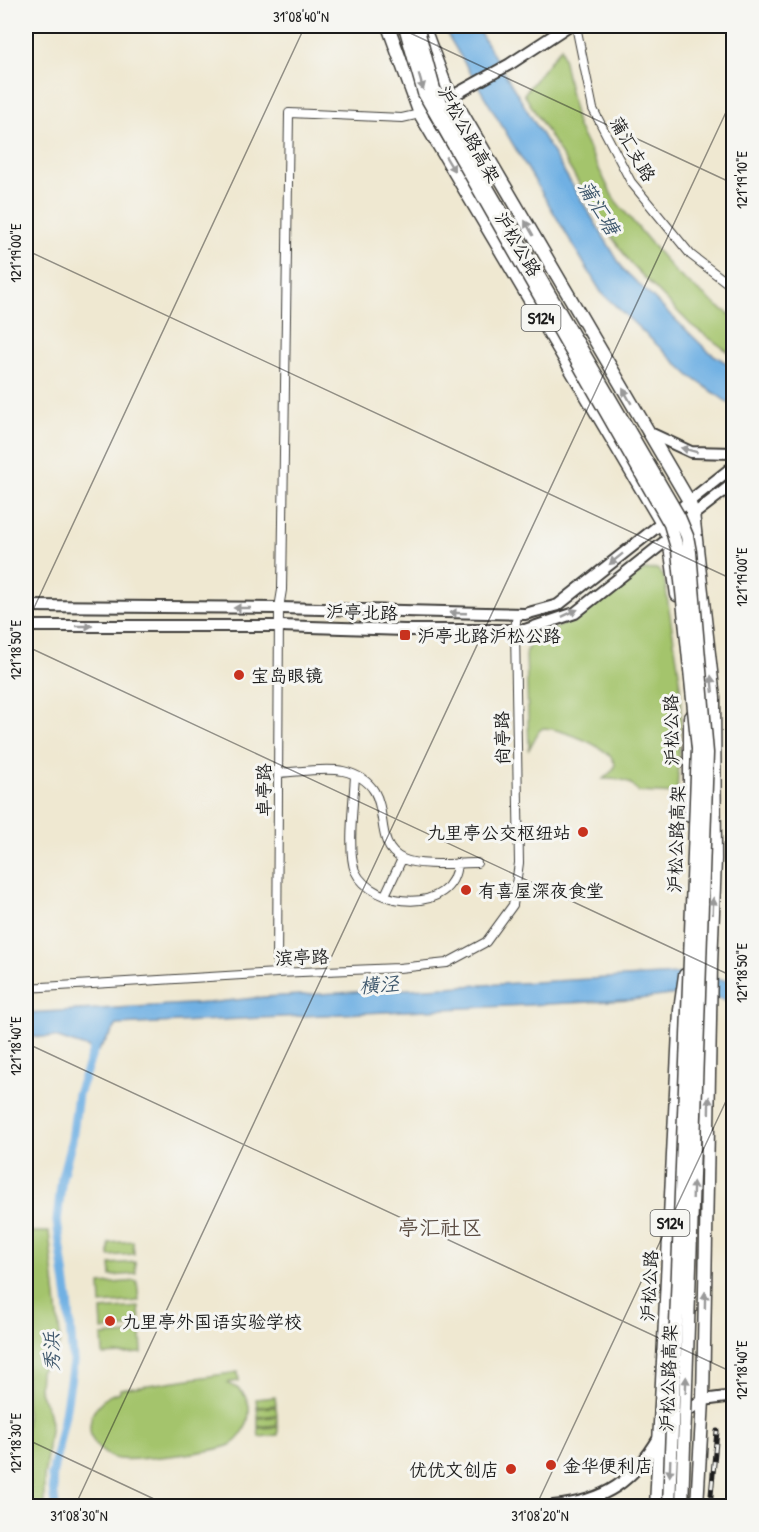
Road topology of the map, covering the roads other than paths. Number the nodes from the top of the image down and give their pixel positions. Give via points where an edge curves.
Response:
1 (388, 26) edge
2 (405, 26) edge
3 (417, 26) edge
4 (423, 26) edge
5 (568, 26) edge
6 (576, 26) edge
7 (452, 96) junction
8 (420, 114) junction
9 (734, 288) edge
10 (648, 432) junction
11 (734, 453) edge
12 (734, 466) edge
13 (734, 483) edge
14 (689, 501) junction
15 (693, 513) junction
16 (661, 522) junction
17 (669, 539) junction
18 (26, 606) edge
19 (279, 608) junction
20 (517, 614) junction
21 (26, 626) edge
22 (279, 626) junction
23 (515, 630) junction
24 (278, 773) junction
25 (355, 775) junction
26 (402, 859) junction
27 (457, 863) junction
28 (477, 863) dead end
29 (519, 863) joint
30 (385, 895) junction
31 (277, 973) junction
32 (26, 988) edge
33 (734, 1396) edge
34 (703, 1400) junction
35 (661, 1436) junction
36 (553, 1506) edge
37 (656, 1506) edge
38 (669, 1506) edge
39 (682, 1506) edge
40 (698, 1506) edge

1 - 8 main road, 沪松公路 / S124
2 -> 38 main road, 沪松公路高架, bridge via 424,93 670,524 678,550 698,750
39 -> 3 main road, 沪松公路高架, bridge via 707,753 690,552 679,517 474,165 434,89
4 - 7 main road, 沪松公路 / S124
5 - 7 street
6 - 9 street, 蒲汇支路 via 593,108 632,182 691,255
7 - 8 street
10 -> 7 main road, 沪松公路 / S124
8 -> 16 main road, 沪松公路 / S124
8 - 19 street, 卓亭路 via 402,118 289,113
11 -> 10 street via 691,452
10 - 14 main road, 沪松公路 / S124
12 - 14 street, 沪亭北路
13 - 15 street, 沪亭北路
14 - 15 main road, 沪松公路 / S124
14 - 16 street, 沪亭北路
15 - 17 street, 沪亭北路
34 -> 15 main road, 沪松公路 / S124 via 715,859 714,698
16 - 17 main road, 沪松公路 / S124
16 -> 20 street, 沪亭北路 via 558,605
23 -> 17 street, 沪亭北路 via 575,613
17 - 35 main road, 沪松公路 / S124 via 690,705 690,865
19 -> 18 street, 沪亭北路
20 -> 19 street, 沪亭北路
19 - 22 street, 卓亭路
20 - 23 street, 尚亭路
21 -> 22 street, 沪亭北路
22 - 23 street, 沪亭北路
22 - 24 street, 卓亭路
23 - 29 street, 尚亭路
24 - 25 street via 340,770
24 - 31 street, 卓亭路
25 - 26 street via 369,782 378,796 386,839
25 - 30 street via 351,857 363,882
26 - 27 street via 414,863
26 - 30 street
27 - 28 street
27 - 30 street via 456,873 441,895 410,900
29 - 31 street, 滨亭路 via 513,905 486,942 447,963
31 - 32 street, 滨亭路
33 - 34 street
34 - 35 street
34 - 40 main road, 沪松公路 / S124
35 - 36 street via 628,1479 605,1493
35 - 37 main road, 沪松公路 / S124

